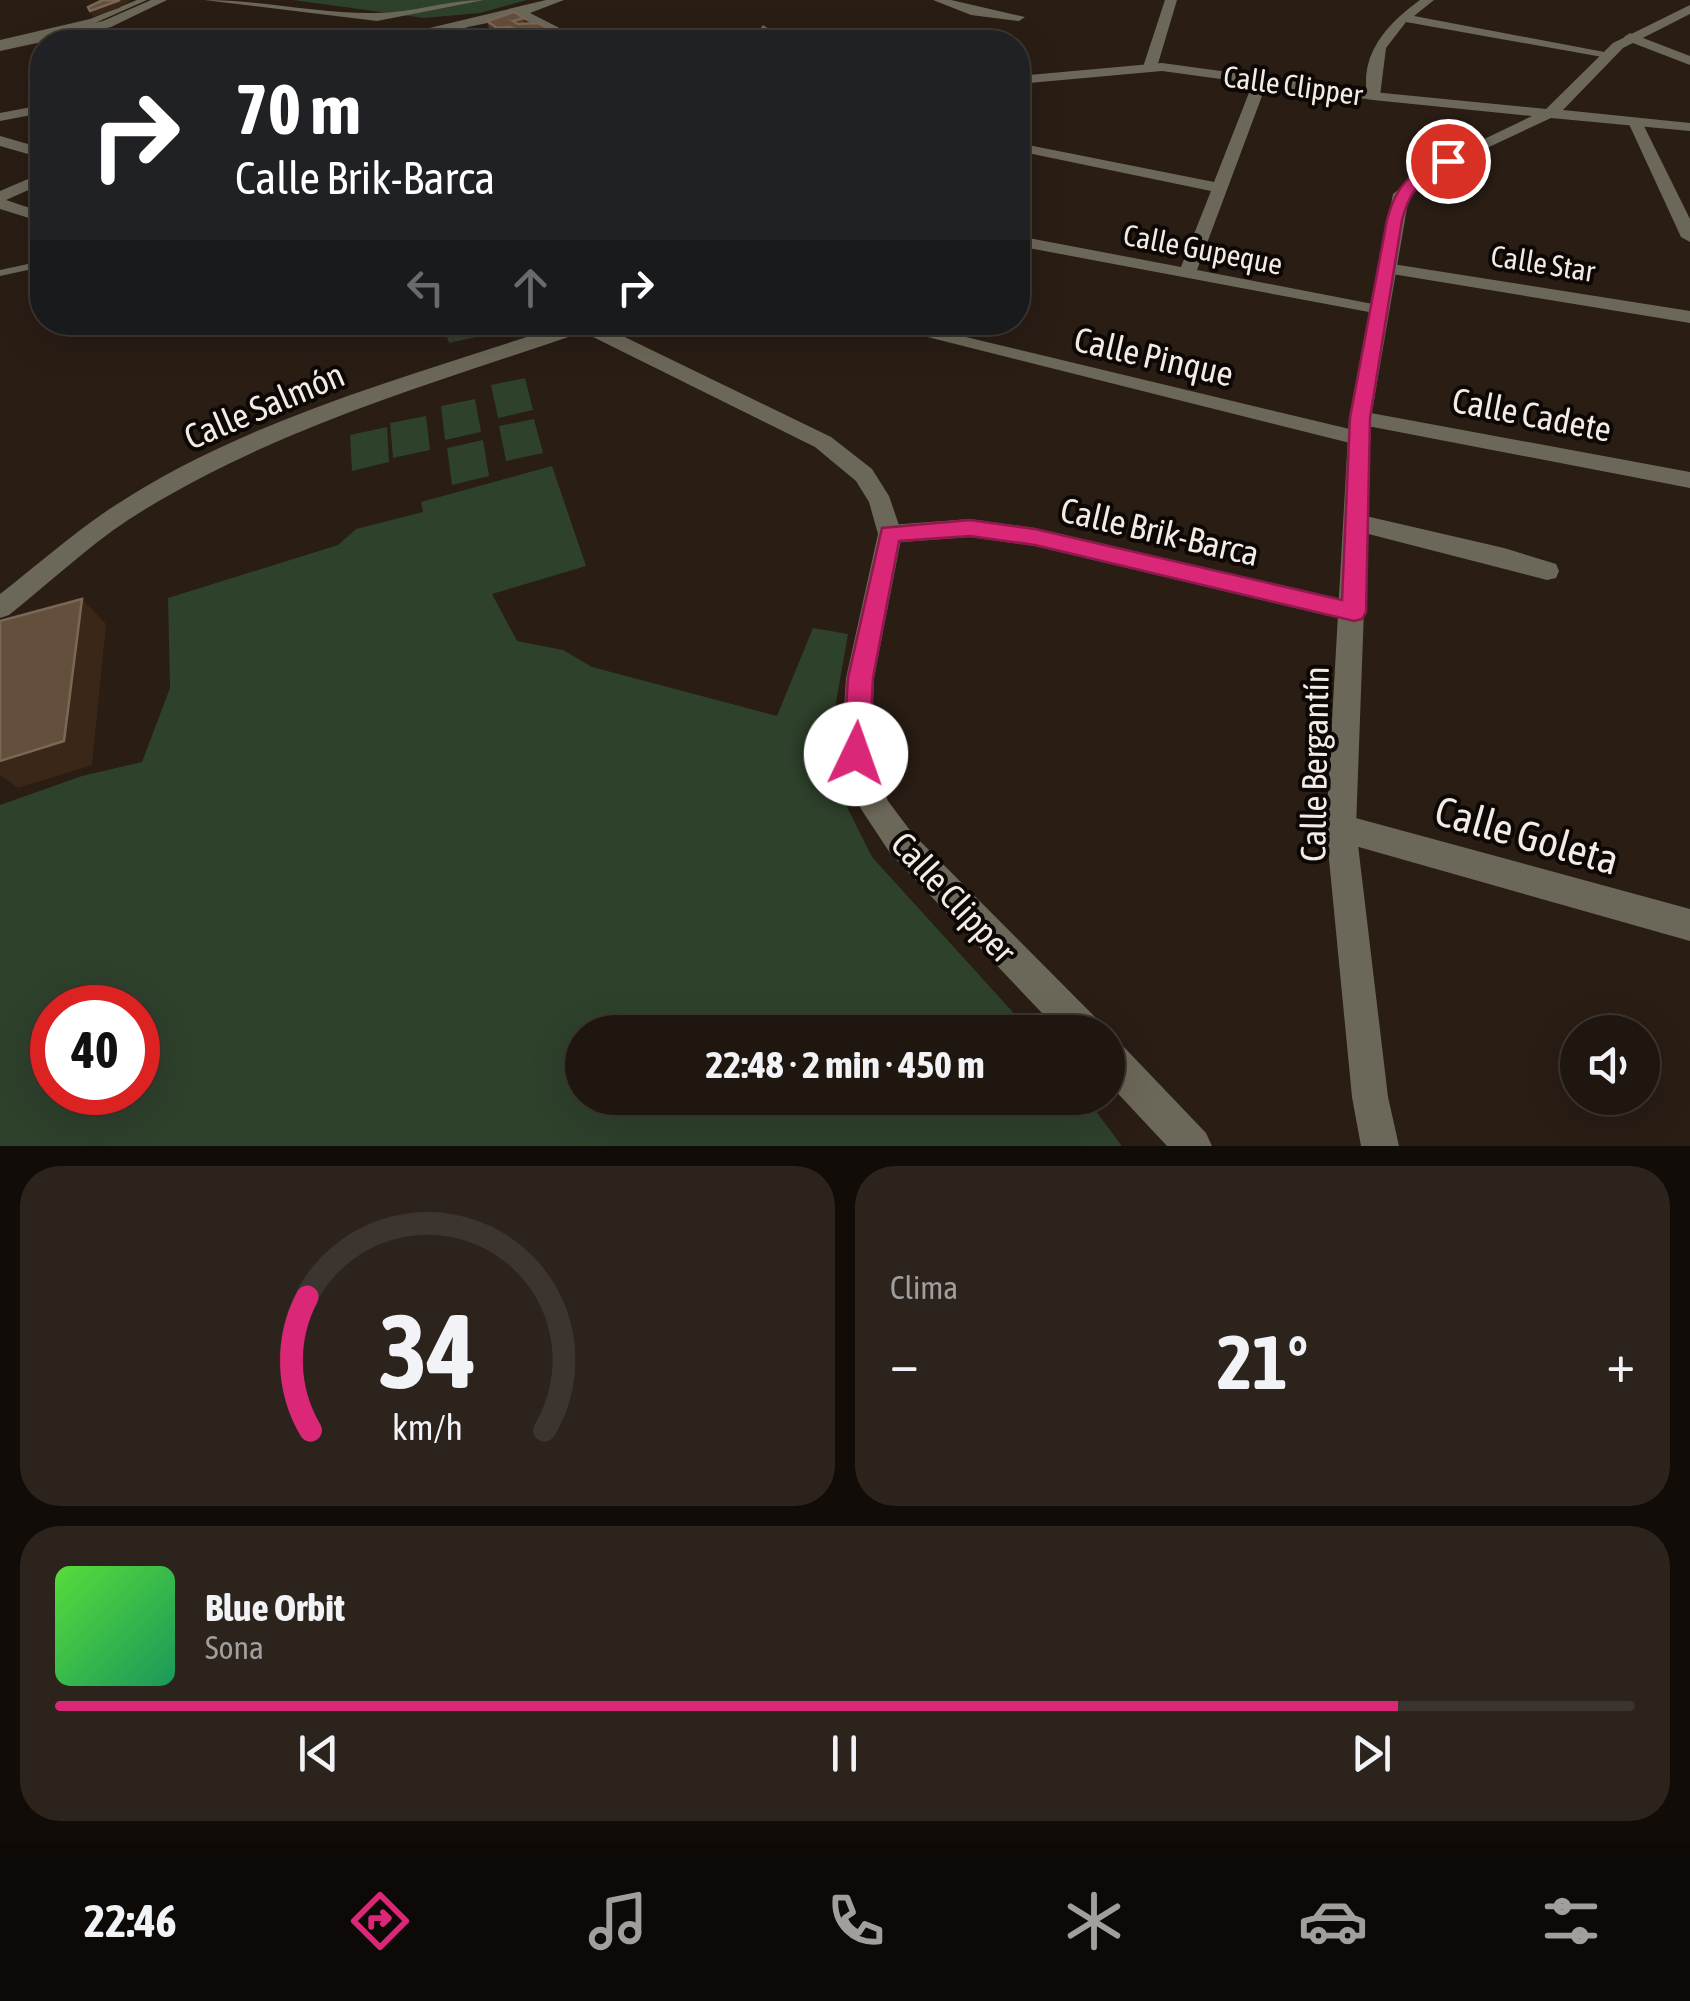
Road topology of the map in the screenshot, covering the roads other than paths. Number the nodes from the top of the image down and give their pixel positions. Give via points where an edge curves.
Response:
1 (143, 0) edge
2 (161, 0) edge
3 (210, 0) edge
4 (478, 0) edge
5 (558, 0) edge
6 (939, 0) edge
7 (1172, 0) edge
8 (1428, 0) edge
9 (1690, 9) edge
10 (519, 14) junction
11 (377, 17) junction
12 (1019, 17) dead end
13 (1403, 18) junction
14 (456, 27) junction
15 (58, 30) edge
16 (71, 30) edge
17 (440, 30) edge
18 (554, 30) edge
19 (30, 36) edge
20 (30, 37) edge
21 (1630, 37) junction
22 (0, 42) edge
23 (1608, 54) junction
24 (1690, 61) edge
25 (1150, 67) junction
26 (1261, 80) junction
27 (1030, 81) edge
28 (1373, 96) junction
29 (30, 110) edge
30 (1550, 112) junction
31 (0, 116) edge
32 (1635, 122) junction
33 (1690, 127) edge
34 (0, 141) edge
35 (1030, 149) edge
36 (30, 150) edge
37 (30, 185) edge
38 (1217, 187) junction
39 (0, 201) edge
40 (30, 212) edge
41 (1690, 237) edge
42 (1030, 243) edge
43 (30, 267) edge
44 (1386, 268) junction
45 (0, 273) edge
46 (1187, 274) junction
47 (1378, 312) junction
48 (1690, 318) edge
49 (557, 335) edge
50 (612, 335) edge
51 (936, 335) edge
52 (1359, 428) junction
53 (1690, 480) edge
54 (1357, 522) junction
55 (890, 534) junction
56 (1547, 572) dead end
57 (0, 608) edge
58 (1354, 612) junction
59 (1340, 828) junction
60 (1690, 925) edge
61 (1067, 1015) edge
62 (1125, 1075) edge
63 (1194, 1146) edge
64 (1380, 1146) edge

1 - 15 lane
2 - 16 street via 107,24
3 - 11 street
4 - 10 street
4 - 11 street
5 - 10 street
6 - 12 street
7 - 25 street
8 - 13 street
9 - 21 street, Calle Bergantín
10 - 14 street
10 - 18 street
11 - 14 street via 383,24
13 - 23 street
13 - 28 street via 1378,42
14 - 17 street
19 - 22 lane
20 - 22 street
21 - 23 street, Calle Bergantín
21 - 24 street
23 - 30 street, Calle Bergantín
25 - 26 street, Calle Clipper
25 - 27 street, Calle Clipper
26 - 28 street, Calle Clipper
26 - 38 street
28 - 30 street, Calle Clipper
29 - 31 street
30 - 32 street, Calle Clipper
30 - 44 street, Calle Bergantín via 1424,173 1401,194
32 - 33 street, Calle Clipper
32 - 41 street
34 - 36 street
35 - 38 street
37 - 39 street
38 - 46 street
39 - 40 street
42 - 46 street, Calle Gupeque
43 - 45 lane
44 - 47 street, Calle Bergantín
44 - 48 street, Calle Star
46 - 47 street, Calle Gupeque
47 - 52 street, Calle Bergantín
49 - 57 street, Calle Salmón via 298,422 203,466 117,516
50 - 55 street via 823,442 864,474
51 - 52 street, Calle Pinque
52 - 53 street, Calle Cadete
52 - 54 street, Calle Bergantín
54 - 56 street
54 - 58 street, Calle Bergantín
55 - 58 street, Calle Brik-Barca via 970,528 1035,537
55 - 61 street, Calle Clipper via 860,678 856,754 876,809 901,844
58 - 59 street, Calle Bergantín
59 - 60 street, Calle Goleta
59 - 64 street, Calle Bergantín
62 - 63 street

